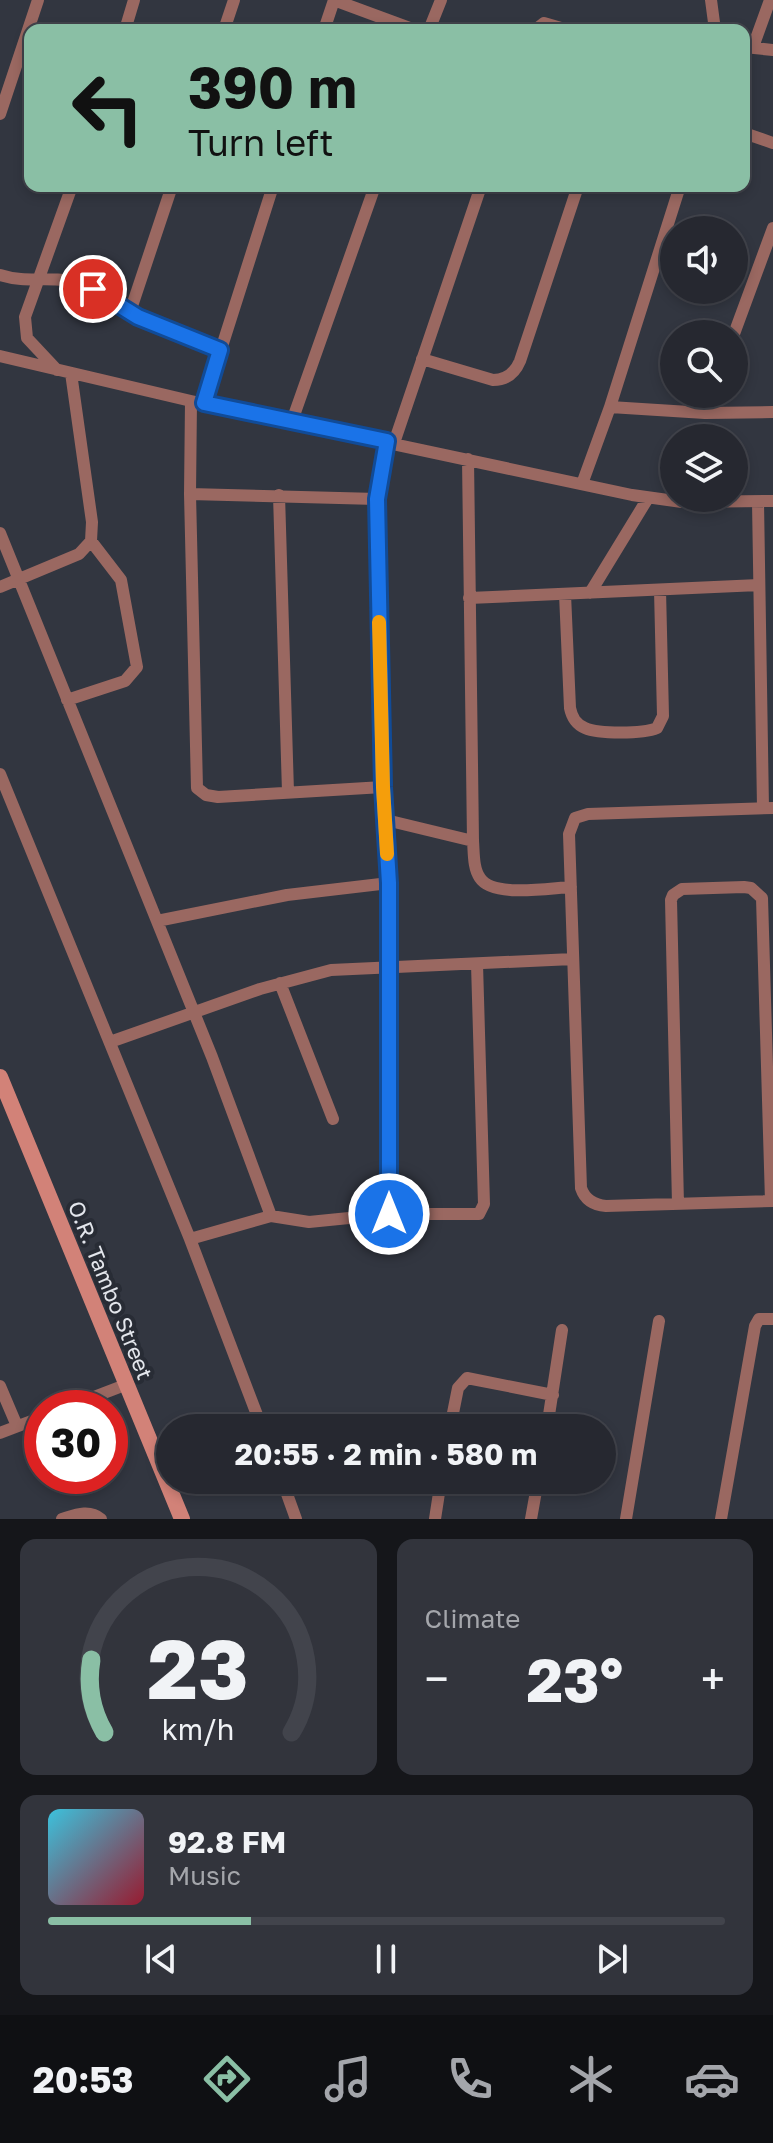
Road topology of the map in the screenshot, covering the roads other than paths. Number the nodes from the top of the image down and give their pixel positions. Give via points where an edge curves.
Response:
1 (38, 0) edge
2 (134, 0) edge
3 (234, 0) edge
4 (334, 0) edge
5 (441, 0) edge
6 (711, 0) edge
7 (770, 0) edge
8 (30, 24) edge
9 (127, 24) edge
10 (226, 24) edge
11 (326, 24) edge
12 (399, 24) edge
13 (431, 24) edge
14 (714, 24) edge
15 (24, 42) edge
16 (750, 45) edge
17 (750, 47) edge
18 (773, 50) edge
19 (0, 114) edge
20 (750, 135) edge
21 (773, 143) edge
22 (70, 192) edge
23 (170, 192) edge
24 (271, 192) edge
25 (373, 192) edge
26 (479, 192) edge
27 (576, 192) edge
28 (678, 192) edge
29 (773, 228) edge
30 (0, 275) edge
31 (39, 280) junction
32 (130, 312) junction
33 (739, 320) edge
34 (220, 350) junction
35 (0, 356) edge
36 (422, 359) junction
37 (57, 370) junction
38 (71, 373) junction
39 (198, 402) junction
40 (610, 407) junction
41 (707, 408) edge
42 (773, 412) edge
43 (705, 413) junction
44 (292, 421) junction
45 (391, 442) junction
46 (468, 459) junction
47 (582, 484) junction
48 (190, 494) junction
49 (279, 495) junction
50 (648, 498) junction
51 (377, 499) junction
52 (773, 501) edge
53 (758, 502) junction
54 (0, 533) edge
55 (91, 541) junction
56 (18, 580) junction
57 (759, 585) junction
58 (0, 587) edge
59 (660, 590) junction
60 (590, 593) junction
61 (565, 594) junction
62 (469, 598) junction
63 (67, 700) junction
64 (0, 774) edge
65 (383, 787) junction
66 (288, 792) junction
67 (5, 799) edge
68 (768, 808) edge
69 (386, 820) junction
70 (473, 841) junction
71 (389, 883) junction
72 (571, 887) junction
73 (157, 921) junction
74 (573, 959) junction
75 (477, 964) junction
76 (389, 967) junction
77 (280, 983) junction
78 (194, 1012) junction
79 (110, 1042) junction
80 (0, 1077) edge
81 (333, 1119) dead end
82 (772, 1201) edge
83 (678, 1204) junction
84 (389, 1214) junction
85 (271, 1216) junction
86 (190, 1239) junction
87 (773, 1319) edge
88 (659, 1321) dead end
89 (562, 1330) dead end
90 (125, 1385) junction
91 (0, 1386) edge
92 (112, 1390) edge
93 (553, 1395) junction
94 (257, 1414) edge
95 (453, 1414) edge
96 (550, 1414) edge
97 (24, 1423) edge
98 (17, 1426) junction
99 (0, 1433) edge
100 (287, 1494) edge
101 (439, 1494) edge
102 (535, 1494) edge
103 (62, 1519) edge
104 (101, 1519) edge
105 (182, 1519) edge
106 (296, 1519) edge
107 (435, 1519) edge
108 (531, 1519) edge
109 (626, 1519) edge
110 (721, 1519) edge

1 - 8 street
2 - 9 street
3 - 10 street
4 - 11 street
4 - 12 street
5 - 13 street
6 - 14 street
7 - 16 street
15 - 19 street
17 - 18 street
20 - 21 street
22 - 31 street
23 - 32 street
24 - 34 street
25 - 44 street
26 - 36 street
27 - 36 street via 513,373 493,380
28 - 40 street
29 - 33 street
30 - 31 street
31 - 32 street via 79,283
31 - 37 street via 25,332
32 - 34 street
34 - 39 street
35 - 37 street
36 - 45 street
37 - 38 street
38 - 39 street
38 - 55 street
39 - 44 street
39 - 48 street
40 - 43 street
40 - 47 street
41 - 43 street
42 - 43 street
44 - 45 street
45 - 46 street
45 - 51 street
46 - 47 street
46 - 62 street
47 - 50 street
48 - 49 street
48 - 66 street via 197,788 211,797
49 - 51 street
49 - 66 street
50 - 53 street
50 - 60 street
51 - 65 street
52 - 53 street
53 - 57 street
54 - 56 street
55 - 56 street via 79,554
55 - 63 street via 121,580 137,667 125,681
56 - 58 street
56 - 63 street
57 - 59 street
57 - 68 street
59 - 60 street
59 - 61 street via 663,716 657,728 639,732 591,730 573,718
60 - 61 street
61 - 62 street
62 - 70 street
63 - 73 street
64 - 67 street
65 - 66 street
65 - 69 street
67 - 79 street
68 - 72 street via 580,815 570,826
69 - 70 street
69 - 71 street
70 - 72 street via 477,874 493,888
71 - 73 street via 287,895
71 - 76 street
72 - 74 street
73 - 78 street
74 - 75 street
74 - 83 street via 583,1195 606,1206
75 - 76 street
75 - 84 street via 483,1209 472,1215
76 - 77 street via 331,970
76 - 84 street
77 - 78 street
77 - 81 street
78 - 79 street
78 - 85 street
79 - 86 street
80 - 90 street, O.R. Tambo Street
82 - 83 street
82 - 83 street via 762,898 744,887 682,889 671,900
84 - 85 street via 309,1222
85 - 86 street
86 - 94 street
87 - 110 street via 759,1319 755,1326
88 - 109 street
89 - 93 street
90 - 92 street
90 - 105 street, O.R. Tambo Street
91 - 98 street
93 - 95 street via 467,1378 458,1388
93 - 96 street
97 - 98 street
98 - 99 street
100 - 106 street
101 - 107 street
102 - 108 street
103 - 104 street via 82,1513

